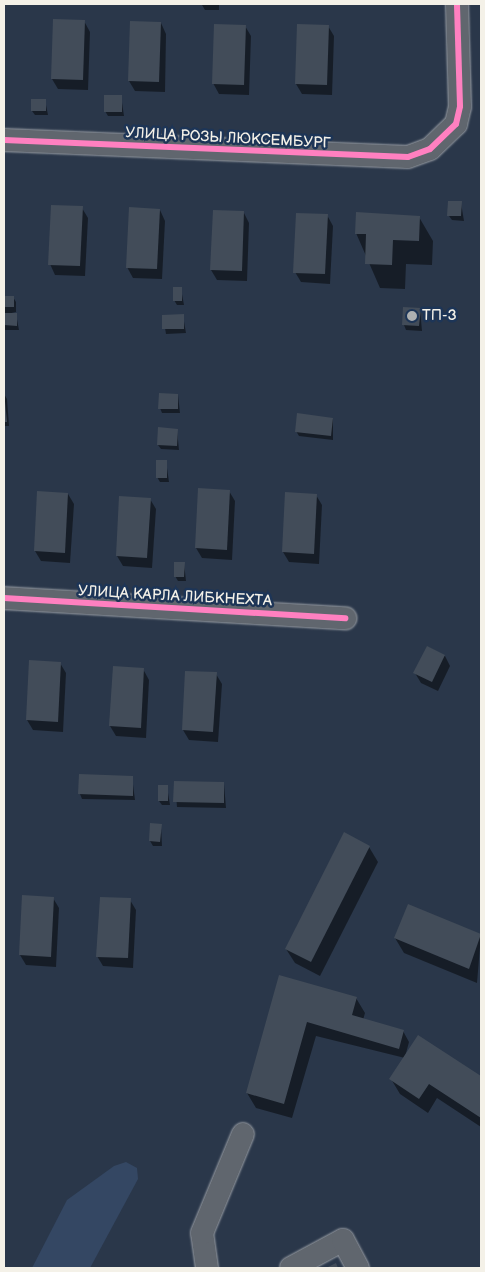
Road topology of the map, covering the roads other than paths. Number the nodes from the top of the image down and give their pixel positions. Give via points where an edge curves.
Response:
1 (457, 4) edge
2 (4, 140) edge
3 (4, 598) edge
4 (345, 618) dead end
5 (243, 1134) dead end
6 (207, 1268) edge
7 (291, 1268) edge
8 (358, 1268) edge

1 - 2 street, УЛИЦА РОЗЫ ЛЮКСЕМБУРГ via 460,106 446,139 408,157
3 - 4 street, УЛИЦА КАРЛА ЛИБКНЕХТА
5 - 6 street via 202,1233
7 - 8 street via 343,1240

